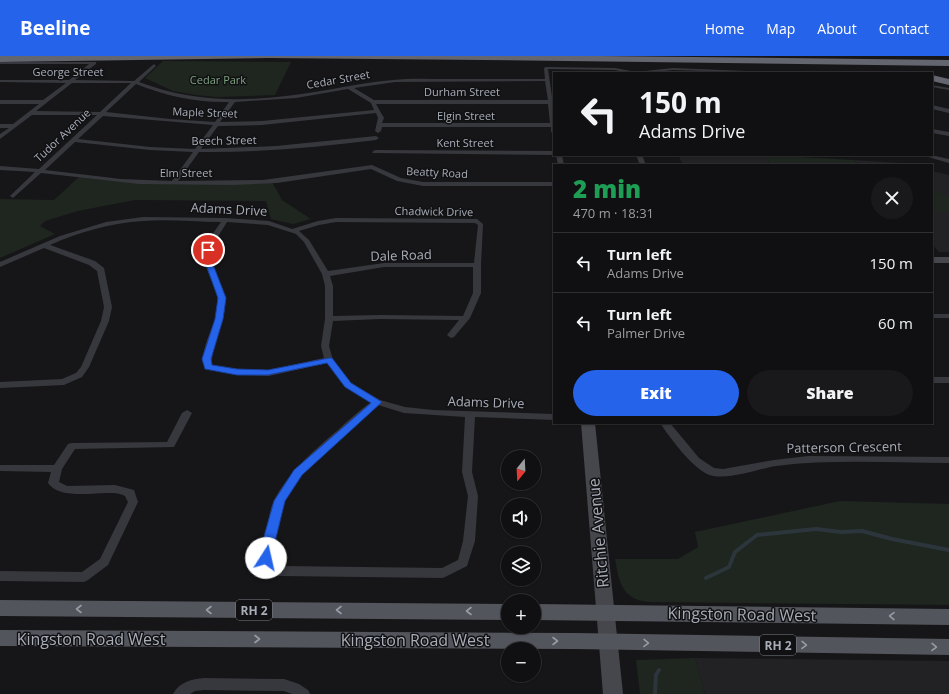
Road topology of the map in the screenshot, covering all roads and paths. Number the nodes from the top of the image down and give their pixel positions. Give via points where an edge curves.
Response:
1 (864, 56) edge
2 (949, 58) edge
3 (0, 59) edge
4 (624, 59) junction
5 (0, 63) edge
6 (949, 63) edge
7 (154, 65) dead end
8 (882, 71) dead end
9 (631, 72) edge
10 (645, 72) edge
11 (746, 72) edge
12 (933, 78) edge
13 (548, 80) junction
14 (0, 81) edge
15 (72, 81) junction
16 (136, 82) junction
17 (949, 82) edge
18 (933, 86) edge
19 (348, 87) junction
20 (151, 89) junction
21 (949, 89) edge
22 (126, 91) junction
23 (233, 100) junction
24 (0, 102) edge
25 (45, 102) junction
26 (373, 102) junction
27 (550, 102) junction
28 (933, 107) edge
29 (378, 111) junction
30 (949, 111) edge
31 (32, 113) junction
32 (100, 114) junction
33 (217, 124) junction
34 (380, 125) junction
35 (552, 125) junction
36 (0, 126) edge
37 (14, 126) junction
38 (553, 128) edge
39 (933, 130) edge
40 (949, 134) edge
41 (0, 137) edge
42 (376, 138) junction
43 (73, 140) junction
44 (196, 151) junction
45 (375, 152) junction
46 (553, 152) edge
47 (928, 156) edge
48 (949, 161) edge
49 (372, 167) junction
50 (0, 168) edge
51 (40, 170) junction
52 (174, 182) junction
53 (553, 184) edge
54 (13, 196) dead end
55 (225, 220) junction
56 (292, 231) junction
57 (44, 245) junction
58 (933, 260) edge
59 (949, 260) edge
60 (0, 265) edge
61 (477, 265) junction
62 (326, 274) junction
63 (933, 316) edge
64 (949, 316) edge
65 (466, 318) junction
66 (329, 319) junction
67 (451, 335) dead end
68 (329, 360) junction
69 (933, 380) edge
70 (949, 380) edge
71 (0, 386) edge
72 (377, 402) junction
73 (187, 413) dead end
74 (470, 415) junction
75 (553, 417) edge
76 (588, 424) edge
77 (666, 424) edge
78 (949, 460) edge
79 (0, 468) edge
80 (57, 468) junction
81 (0, 576) edge
82 (0, 608) edge
83 (501, 612) edge
84 (541, 612) edge
85 (605, 613) junction
86 (949, 617) edge
87 (0, 638) edge
88 (607, 642) junction
89 (949, 647) edge
90 (180, 694) edge
91 (302, 694) edge
92 (613, 694) edge

1 - 2 highway
3 - 4 highway via 268,56
4 - 6 highway
4 - 8 highway
5 - 15 street via 94,64
7 - 16 street, Tudor Avenue
9 - 13 street via 615,69 546,68
10 - 11 street via 673,69
12 - 17 highway
13 - 19 street, Cedar Street via 395,81
13 - 27 street
14 - 15 street, George Street
15 - 16 street, George Street
15 - 25 street
16 - 20 street, Cedar Street
16 - 22 street, Tudor Avenue
18 - 21 street
19 - 23 street, Cedar Street via 299,96
19 - 26 street
20 - 22 street
20 - 23 street, Cedar Street via 195,99
22 - 32 street, Tudor Avenue
23 - 33 street
24 - 25 street
25 - 31 street
26 - 27 street, Durham Street
26 - 29 street
27 - 35 street
28 - 30 street
29 - 33 street, Maple Street via 262,123
29 - 34 street
31 - 32 street, Maple Street
31 - 37 street
32 - 33 street, Maple Street via 170,122
32 - 43 street, Tudor Avenue
33 - 44 street
34 - 35 street, Elgin Street
34 - 42 street
35 - 38 street
36 - 37 street
37 - 41 street
39 - 40 street
42 - 44 street, Beech Street via 246,150
42 - 45 street
43 - 44 street, Beech Street
43 - 51 street, Tudor Avenue
44 - 52 street
45 - 46 street, Kent Street
45 - 49 street
47 - 48 street
49 - 52 street, Elm Street via 263,182
49 - 53 street, Beatty Road via 399,180 423,184
50 - 51 street, Elm Street
51 - 52 street, Elm Street via 113,180
51 - 54 street, Tudor Avenue
55 - 56 street, Adams Drive via 269,223
55 - 57 street, Adams Drive via 143,219 106,224 74,232
55 - 68 street via 208,250 208,262 222,298 219,319 207,359 208,367 237,372 268,372
56 - 61 street, Chadwick Drive via 336,220 477,221 481,225
56 - 62 street, Adams Drive via 308,241
57 - 60 street, Adams Drive
57 - 71 street via 92,263 101,270 108,307 105,321 79,376 64,382
58 - 59 street
61 - 62 street, Dale Road via 384,265
61 - 65 street, Chadwick Drive via 477,293
62 - 66 street, Adams Drive via 329,286
63 - 64 street
65 - 66 street
65 - 67 street, Chadwick Drive
66 - 68 street, Adams Drive via 325,346
68 - 72 street, Adams Drive via 348,385
69 - 70 street
72 - 74 street, Adams Drive via 404,410
72 - 74 street via 298,472 280,501 267,547 266,558 270,565 280,571 443,573 463,563 469,541 473,496 468,472
73 - 80 street via 170,445 72,446
74 - 75 street, Adams Drive
76 - 85 street, Ritchie Avenue
77 - 78 street, Patterson Crescent via 695,460 711,471 723,473 808,459
79 - 80 street
80 - 81 street via 53,483 66,490 115,489 130,493 133,502 104,562 84,577
83 -> 82 main road, Kingston Road West / RH 2
84 - 85 main road, Kingston Road West
86 -> 85 main road, Kingston Road West
85 - 88 street, Ritchie Avenue
87 -> 88 main road, Kingston Road West / RH 2
88 -> 89 main road, Kingston Road West / RH 2
88 - 92 street, Ritchie Avenue
90 - 91 street via 192,685 204,684 284,685

